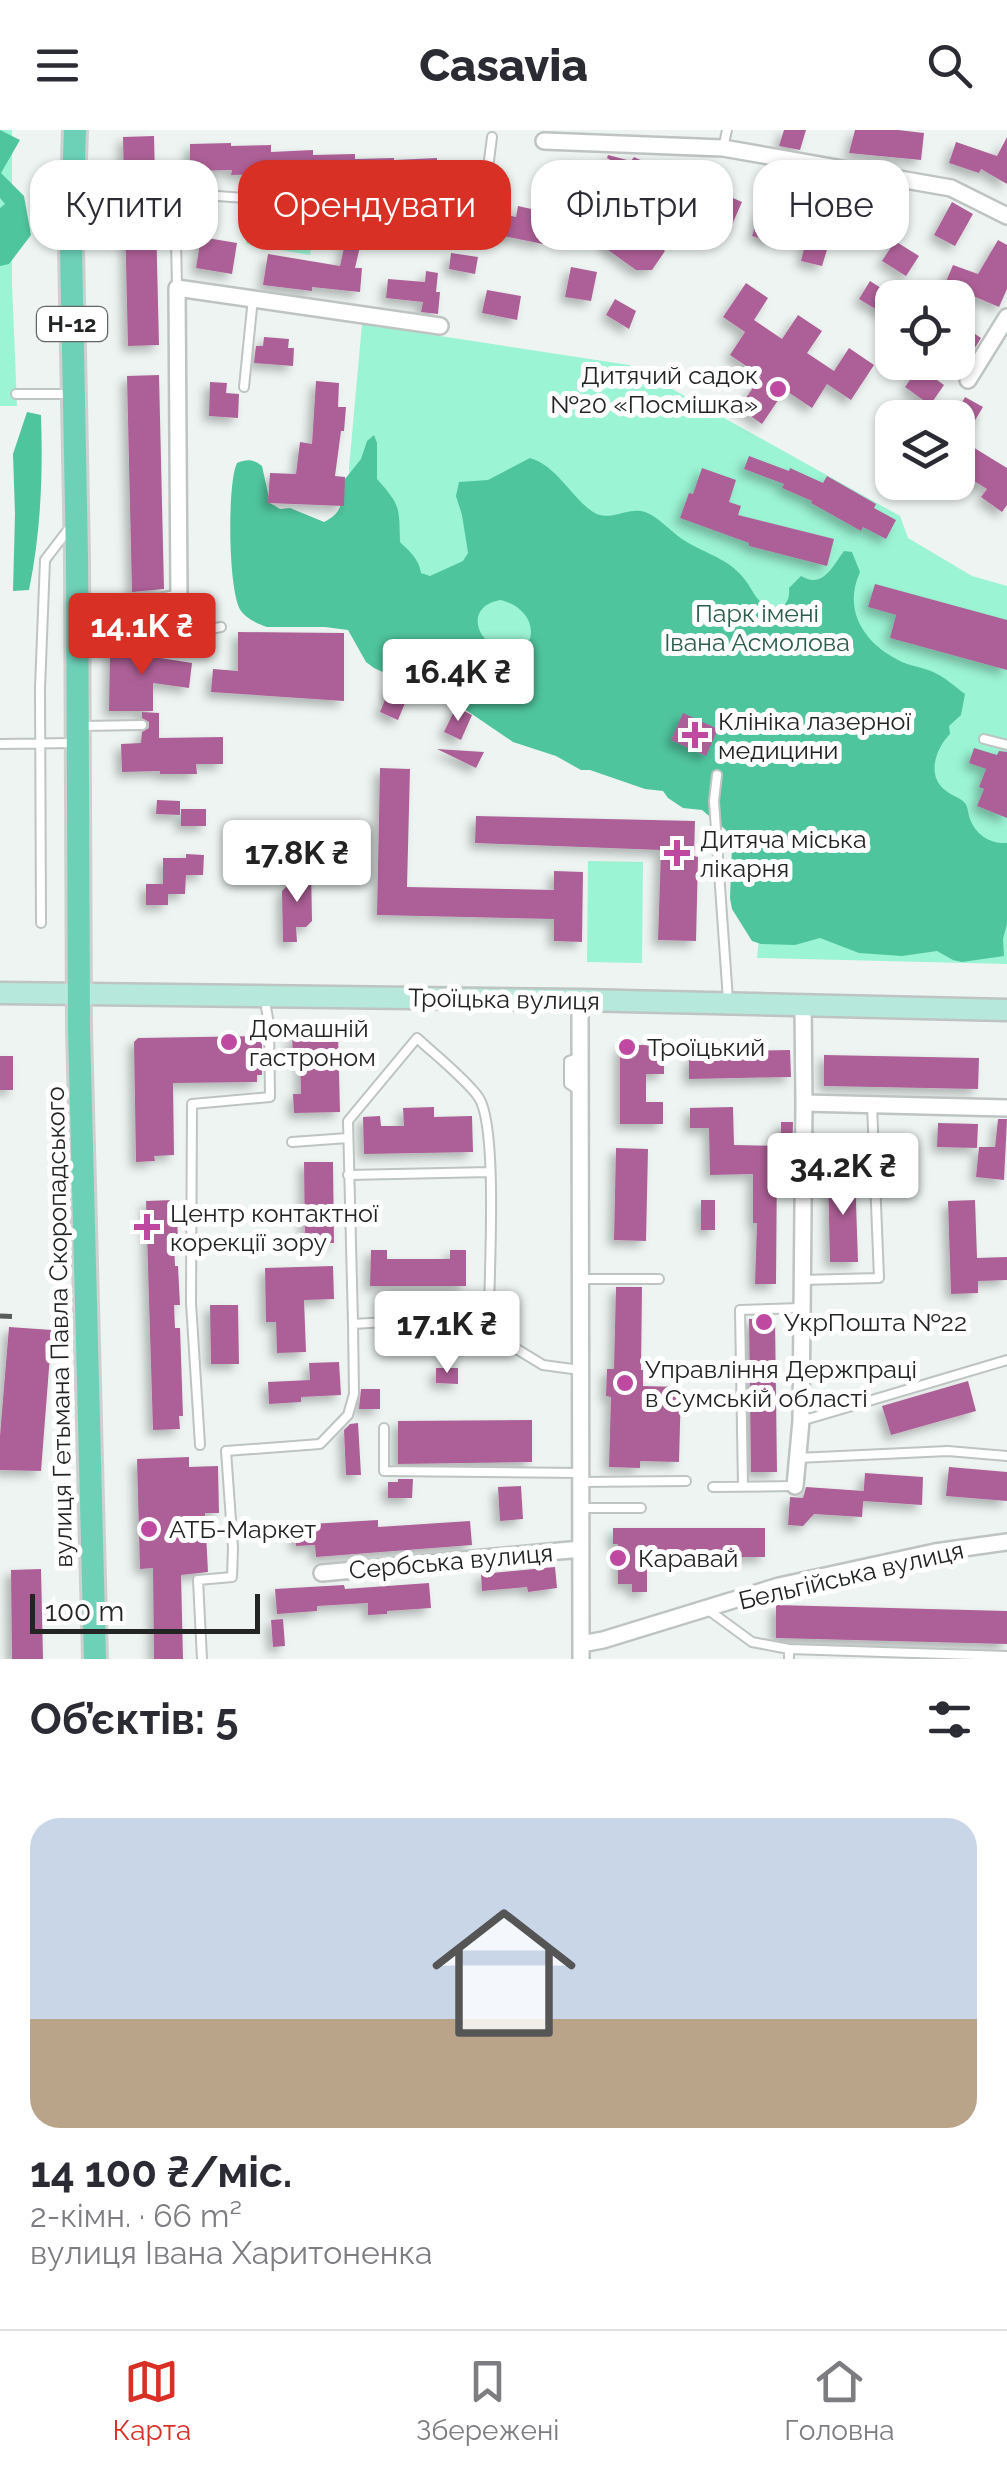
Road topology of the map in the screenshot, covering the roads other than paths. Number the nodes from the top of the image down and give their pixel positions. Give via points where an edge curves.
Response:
1 (75, 130) edge
2 (727, 130) edge
3 (492, 137) dead end
4 (544, 141) dead end
5 (722, 148) junction
6 (1007, 216) edge
7 (178, 288) junction
8 (252, 298) junction
9 (1007, 317) edge
10 (440, 326) dead end
11 (975, 369) edge
12 (244, 388) dead end
13 (16, 394) dead end
14 (74, 394) junction
15 (76, 518) junction
16 (77, 613) junction
17 (221, 628) dead end
18 (78, 642) junction
19 (142, 725) dead end
20 (78, 735) junction
21 (984, 739) dead end
22 (0, 744) edge
23 (39, 744) junction
24 (1007, 746) edge
25 (718, 776) dead end
26 (40, 924) dead end
27 (0, 993) edge
28 (80, 993) junction
29 (264, 996) junction
30 (580, 1000) junction
31 (728, 1004) junction
32 (803, 1006) junction
33 (1007, 1010) edge
34 (804, 1103) junction
35 (872, 1105) junction
36 (1007, 1108) edge
37 (348, 1138) junction
38 (292, 1142) dead end
39 (490, 1172) junction
40 (348, 1176) junction
41 (580, 1279) junction
42 (660, 1280) dead end
43 (801, 1280) junction
44 (801, 1308) junction
45 (489, 1316) junction
46 (353, 1324) junction
47 (1007, 1360) edge
48 (580, 1370) junction
49 (800, 1421) junction
50 (384, 1428) dead end
51 (200, 1444) dead end
52 (1007, 1456) edge
53 (797, 1458) junction
54 (581, 1478) junction
55 (686, 1482) dead end
56 (712, 1486) dead end
57 (743, 1486) junction
58 (794, 1486) joint
59 (581, 1508) junction
60 (641, 1508) dead end
61 (1007, 1542) edge
62 (581, 1549) junction
63 (322, 1573) dead end
64 (707, 1609) junction
65 (581, 1652) edge
66 (789, 1654) edge
67 (1007, 1656) edge
68 (95, 1659) edge
69 (202, 1659) edge

1 - 14 main road, Н-12
2 - 5 lane
3 - 7 lane via 482,215 175,193
4 - 5 street via 651,139
5 - 6 street via 951,188
7 - 8 street
7 - 16 street via 180,598
8 - 10 street
8 - 12 lane
9 - 11 street
13 - 14 lane
14 - 15 main road, Н-12
15 - 16 main road, Н-12
15 - 23 lane via 46,560
16 - 18 main road, Н-12
17 - 18 lane via 143,642
18 - 20 main road, Н-12
19 - 20 lane
20 - 23 lane
20 - 28 main road, Н-12
21 - 24 lane
22 - 23 lane
23 - 26 lane
25 - 31 lane via 714,801
27 - 28 main road, Троїцька вулиця
28 - 29 main road, Троїцька вулиця
28 - 68 main road, вулиця Гетьмана Павла Скоропадського
29 - 30 main road, Троїцька вулиця
29 - 51 lane via 270,1097 192,1104 190,1303
30 - 31 main road, Троїцька вулиця
30 - 41 street
31 - 32 main road, Троїцька вулиця
32 - 33 main road, Троїцька вулиця
32 - 34 street
34 - 35 street
34 - 43 street
35 - 36 street
35 - 43 lane via 878,1278
37 - 38 lane
37 - 39 lane via 348,1121 417,1038 478,1096
37 - 40 lane
39 - 40 lane
39 - 45 lane
40 - 46 lane
41 - 42 lane
41 - 48 street
43 - 44 street
44 - 49 street
44 - 57 lane via 740,1310
45 - 46 lane
45 - 48 lane via 515,1348 544,1365
46 - 69 lane via 354,1394 348,1414 320,1444 226,1451 232,1577 198,1580
47 - 49 lane
48 - 54 street
49 - 53 street
50 - 54 lane via 384,1471
52 - 53 lane via 948,1451
53 - 58 street
54 - 55 lane
54 - 59 street
56 - 57 lane
57 - 58 lane
59 - 60 lane
59 - 62 street
61 - 64 street, Бельгійська вулиця via 778,1586
62 - 63 street, Сербська вулиця
62 - 65 street
64 - 65 street, Бельгійська вулиця
64 - 66 lane via 752,1642
66 - 67 lane

